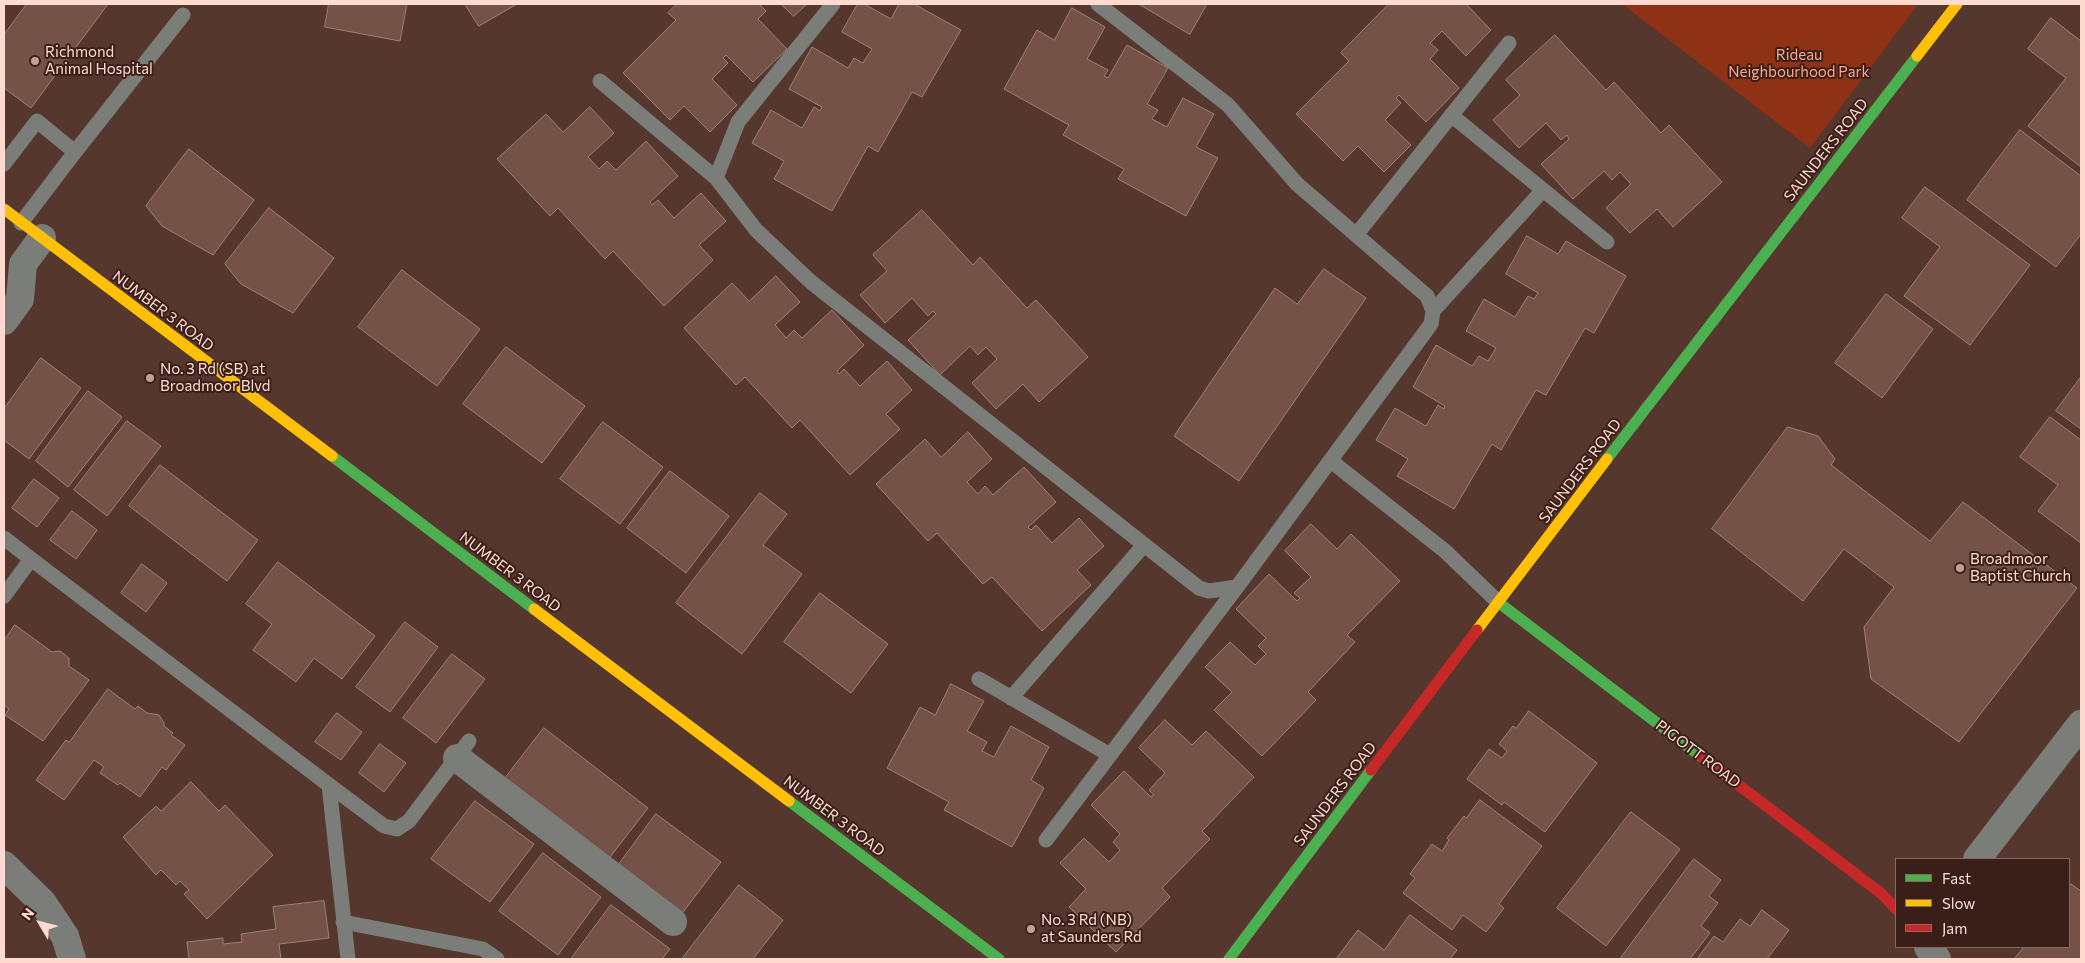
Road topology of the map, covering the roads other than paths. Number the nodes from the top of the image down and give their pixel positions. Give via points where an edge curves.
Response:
1 (833, 4) edge
2 (1098, 4) edge
3 (1957, 4) edge
4 (183, 15) dead end
5 (1509, 43) dead end
6 (600, 81) dead end
7 (1451, 115) junction
8 (75, 152) junction
9 (4, 164) edge
10 (716, 178) junction
11 (1543, 190) junction
12 (4, 209) edge
13 (32, 230) junction
14 (1356, 235) junction
15 (1607, 242) dead end
16 (13, 266) edge
17 (1433, 311) junction
18 (4, 321) edge
19 (1331, 461) junction
20 (4, 538) edge
21 (1144, 545) junction
22 (31, 559) junction
23 (1237, 587) junction
24 (4, 596) edge
25 (1498, 602) junction
26 (979, 679) dead end
27 (1011, 698) junction
28 (2081, 724) edge
29 (463, 749) joint
30 (1110, 755) junction
31 (329, 785) junction
32 (1046, 840) dead end
33 (1978, 858) edge
34 (4, 865) edge
35 (1895, 908) edge
36 (343, 922) junction
37 (673, 922) dead end
38 (1929, 948) edge
39 (72, 959) edge
40 (348, 959) edge
41 (497, 959) edge
42 (999, 959) edge
43 (1229, 959) edge
44 (1937, 959) edge

1 - 10 lane via 738,122
2 - 14 lane via 1228,105 1297,184
3 - 25 street, SAUNDERS ROAD
4 - 8 lane
5 - 7 lane
6 - 10 lane
7 - 11 lane
7 - 14 lane
8 - 9 lane via 38,121
8 - 13 lane
10 - 21 lane via 756,230 811,282
11 - 15 lane
11 - 17 lane
12 - 13 street, NUMBER 3 ROAD
13 - 16 street
13 - 42 street, NUMBER 3 ROAD
14 - 17 lane via 1427,296
16 - 18 street via 20,299
17 - 19 lane via 1431,324
19 - 23 lane
19 - 25 lane via 1445,552
20 - 22 lane
21 - 23 lane via 1199,588 1209,591
21 - 27 lane
22 - 24 lane
22 - 31 lane
23 - 30 lane
25 - 35 street, PIGOTT ROAD via 1882,894
25 - 43 street, SAUNDERS ROAD
26 - 27 lane
27 - 30 lane
28 - 33 street
29 - 31 lane via 409,821 397,829 384,826
29 - 37 street
30 - 32 lane
31 - 36 lane
34 - 39 street via 43,903 65,936
36 - 40 lane
36 - 41 lane via 483,949
38 - 44 street

